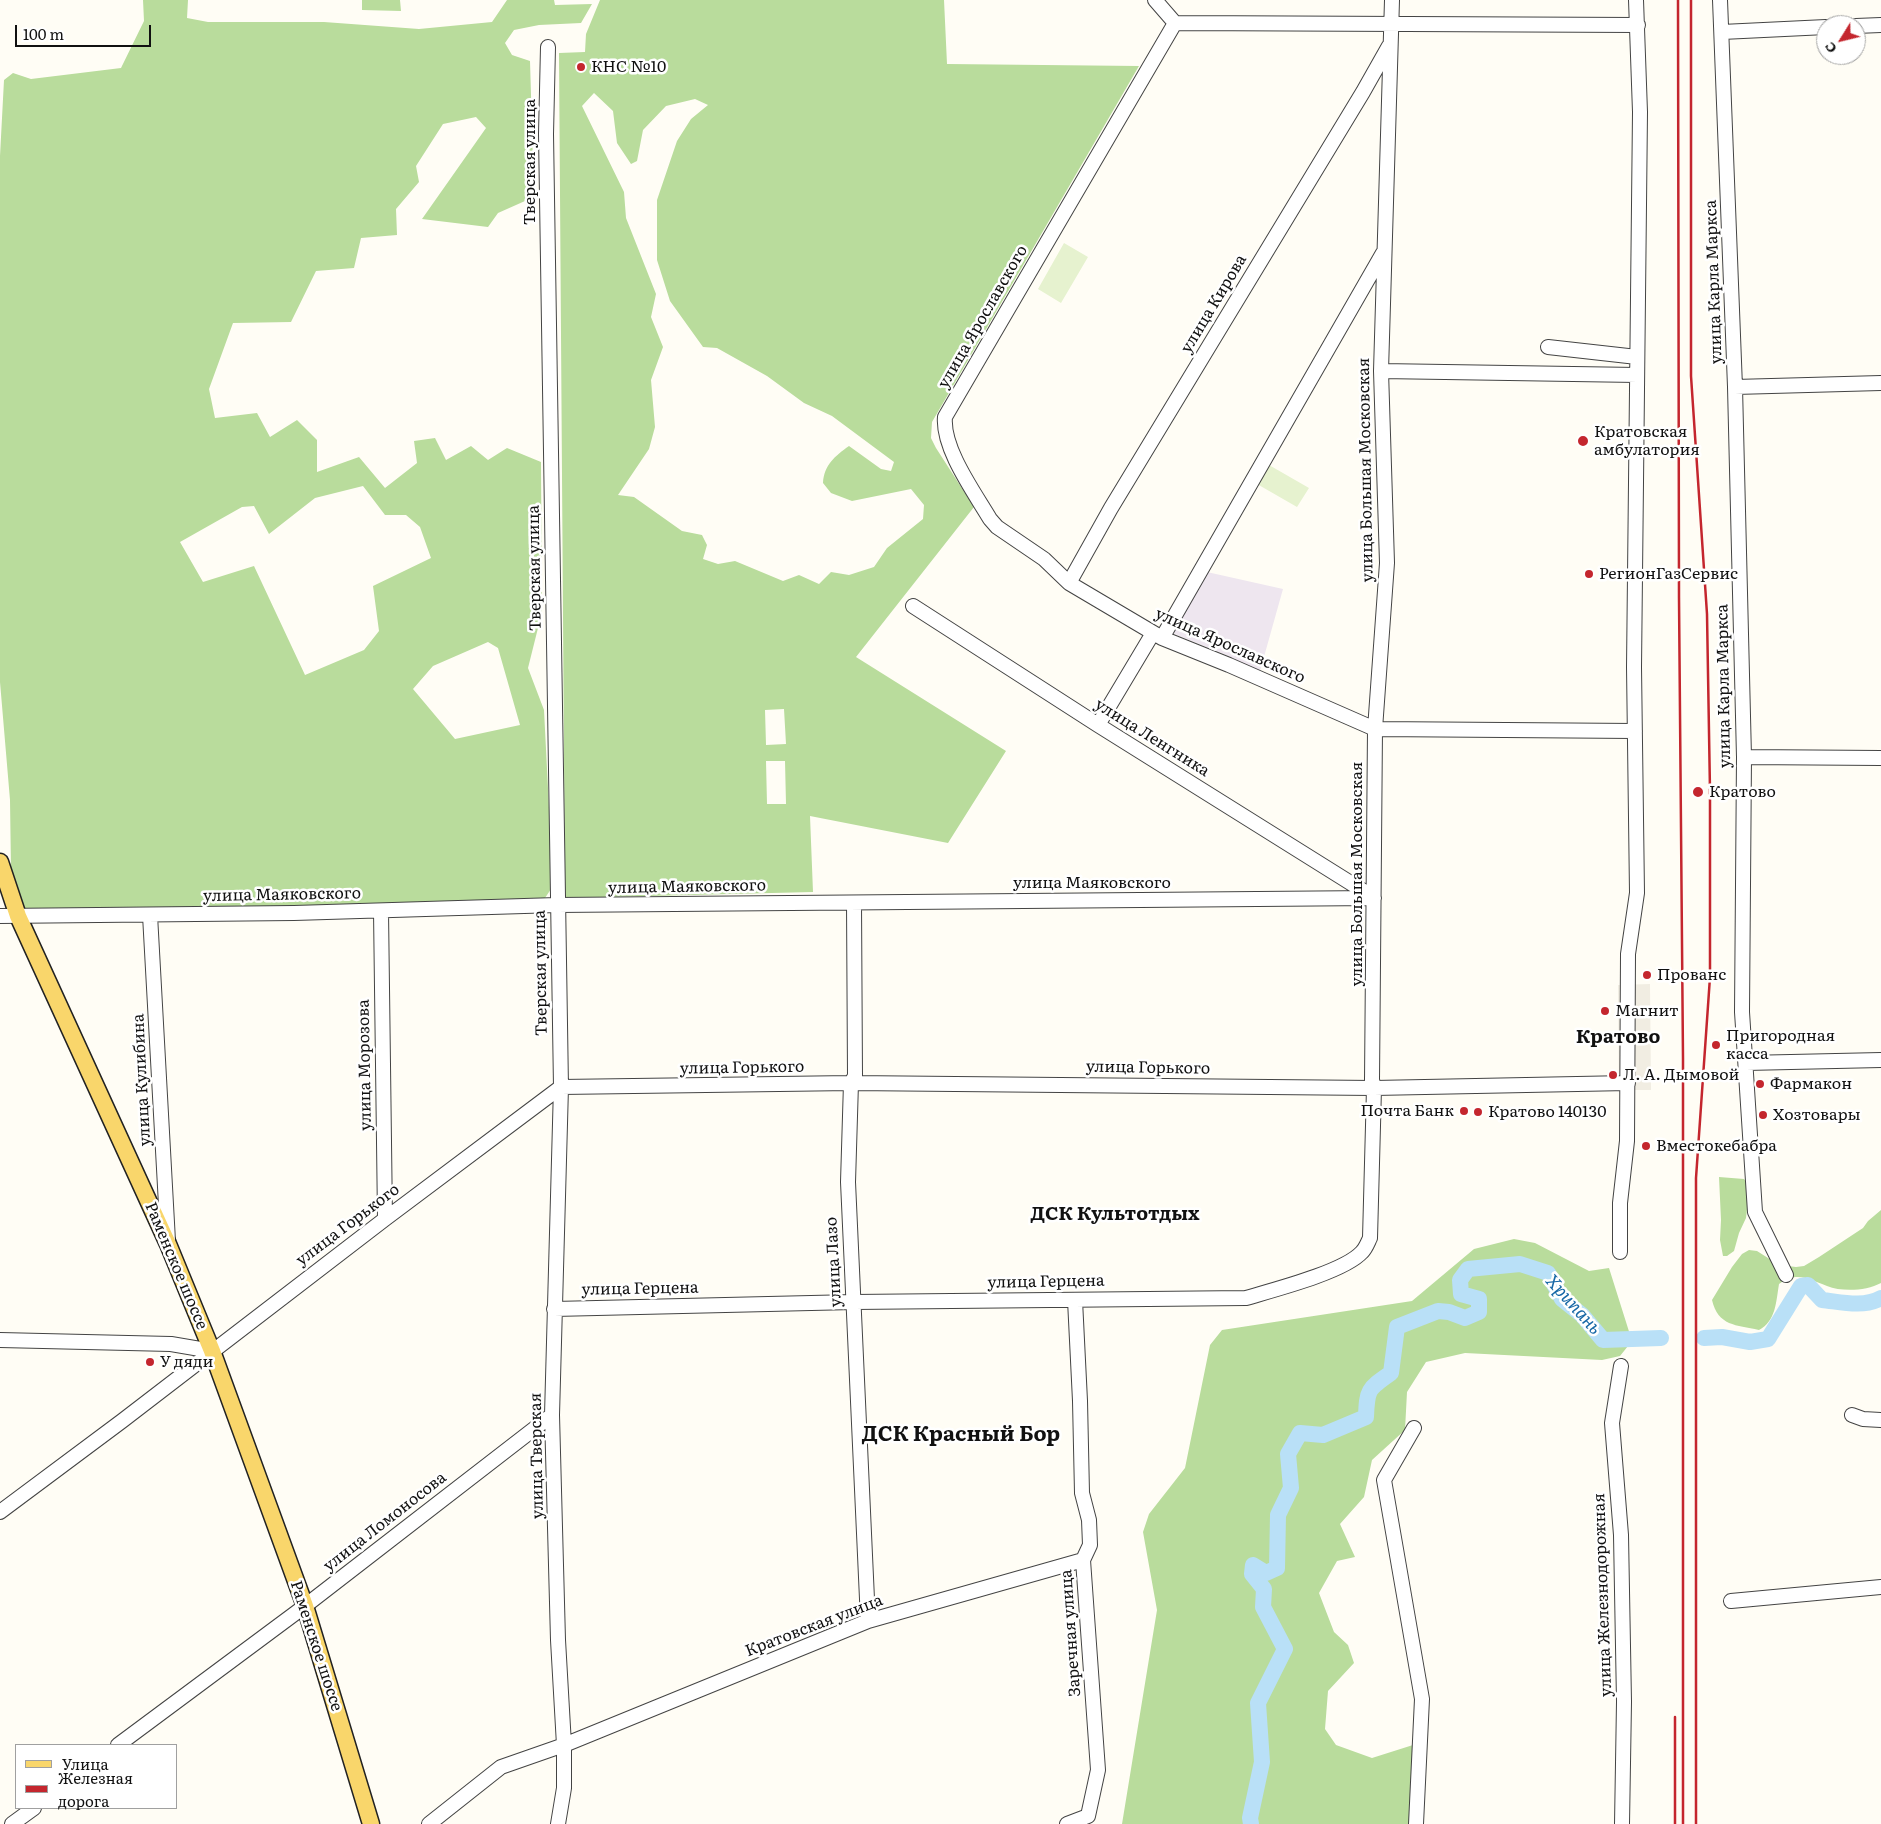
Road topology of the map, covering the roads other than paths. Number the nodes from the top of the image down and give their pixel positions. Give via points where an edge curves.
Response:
1 (1155, 0) edge
2 (1392, 0) edge
3 (1636, 0) edge
4 (1720, 0) edge
5 (1175, 23) junction
6 (1391, 24) junction
7 (1638, 25) junction
8 (1881, 25) edge
9 (1866, 26) edge
10 (1816, 28) edge
11 (1722, 32) junction
12 (1390, 44) junction
13 (548, 47) dead end
14 (1385, 250) junction
15 (1548, 347) dead end
16 (1638, 357) junction
17 (1381, 370) junction
18 (1637, 374) junction
19 (1881, 383) edge
20 (1735, 387) junction
21 (1069, 583) junction
22 (913, 606) dead end
23 (1157, 636) junction
24 (1098, 725) junction
25 (1375, 729) junction
26 (1635, 731) junction
27 (1744, 757) junction
28 (1881, 758) edge
29 (0, 862) edge
30 (1374, 898) junction
31 (854, 903) junction
32 (557, 905) junction
33 (381, 911) junction
34 (150, 915) junction
35 (0, 916) edge
36 (18, 916) junction
37 (1881, 1060) edge
38 (1746, 1063) junction
39 (851, 1083) junction
40 (1628, 1083) junction
41 (561, 1087) junction
42 (1374, 1088) junction
43 (385, 1218) junction
44 (168, 1244) junction
45 (1620, 1252) dead end
46 (1786, 1275) dead end
47 (1075, 1300) junction
48 (854, 1302) junction
49 (554, 1309) junction
50 (0, 1340) edge
51 (212, 1351) junction
52 (1621, 1366) dead end
53 (552, 1415) junction
54 (1852, 1415) dead end
55 (1881, 1420) edge
56 (1414, 1428) dead end
57 (0, 1512) edge
58 (1083, 1560) junction
59 (1881, 1587) edge
60 (1731, 1601) dead end
61 (305, 1606) junction
62 (868, 1621) junction
63 (119, 1744) edge
64 (564, 1745) junction
65 (33, 1809) edge
66 (12, 1824) edge
67 (371, 1824) edge
68 (429, 1824) edge
69 (558, 1824) edge
70 (1067, 1824) edge
71 (1416, 1824) edge
72 (1622, 1824) edge

1 - 5 street
2 - 6 street, улица Большая Московская
3 - 7 street
4 - 11 street, улица Карла Маркса
5 - 6 street
5 - 21 street, улица Ярославского via 945,417 951,450 990,519 1044,559
6 - 7 street
6 - 12 street, улица Большая Московская
7 - 16 street
8 - 9 street
10 - 11 street
11 - 20 street, улица Карла Маркса
12 - 14 street, улица Большая Московская
12 - 21 street, улица Кирова
13 - 32 street, Тверская улица via 546,134
14 - 17 street, улица Большая Московская
14 - 23 street
15 - 16 street
16 - 18 street
17 - 18 street
17 - 25 street, улица Большая Московская via 1387,562
18 - 26 street
19 - 20 street
20 - 27 street, улица Карла Маркса
21 - 23 street, улица Ярославского
22 - 24 street, улица Ленгника
23 - 24 street
23 - 25 street, улица Ярославского
24 - 30 street, улица Ленгника
25 - 26 street, улица Ярославского
25 - 30 street, улица Большая Московская
26 - 40 street via 1637,892 1628,954
27 - 28 street
27 - 38 street, улица Карла Маркса via 1742,1012
29 - 36 main road, Раменское шоссе
30 - 31 street, улица Маяковского
30 - 42 street, улица Большая Московская
31 - 32 street, улица Маяковского
31 - 39 street, улица Лазо via 855,1076
32 - 33 street, улица Маяковского
32 - 41 street, Тверская улица
33 - 34 street, улица Маяковского
33 - 43 street, улица Морозова
34 - 36 street, улица Маяковского
34 - 44 street, улица Кулибина
35 - 36 street, улица Маяковского
36 - 44 main road, Раменское шоссе
37 - 38 street
38 - 46 street, улица Карла Маркса via 1755,1212
39 - 41 street, улица Горького
39 - 42 street, улица Горького
39 - 48 street, улица Лазо via 848,1182
40 - 42 street, улица Горького
40 - 45 street
41 - 43 street, улица Горького
41 - 49 street, улица Тверская
42 - 47 street, улица Герцена via 1370,1238 1362,1252 1345,1264 1246,1298
43 - 51 street, улица Горького
44 - 51 main road, Раменское шоссе
47 - 48 street, улица Герцена
47 - 58 street, Заречная улица via 1082,1493 1090,1537
48 - 49 street, улица Герцена
48 - 62 street, улица Лазо
49 - 53 street, улица Тверская
50 - 51 street via 171,1344
51 - 57 street, улица Горького
51 - 61 main road, Раменское шоссе
52 - 72 street, улица Железнодорожная via 1612,1423 1621,1545
53 - 61 street, улица Ломоносова
53 - 64 street, улица Тверская
54 - 55 street
56 - 71 street via 1384,1480 1422,1699
58 - 62 street, Кратовская улица
58 - 70 street, Заречная улица via 1098,1770 1088,1816
59 - 60 street
61 - 63 street, улица Ломоносова
61 - 67 main road, Раменское шоссе
62 - 64 street, Кратовская улица
64 - 68 street, Кратовская улица via 501,1767
64 - 69 street, улица Тверская via 564,1788
65 - 66 street

